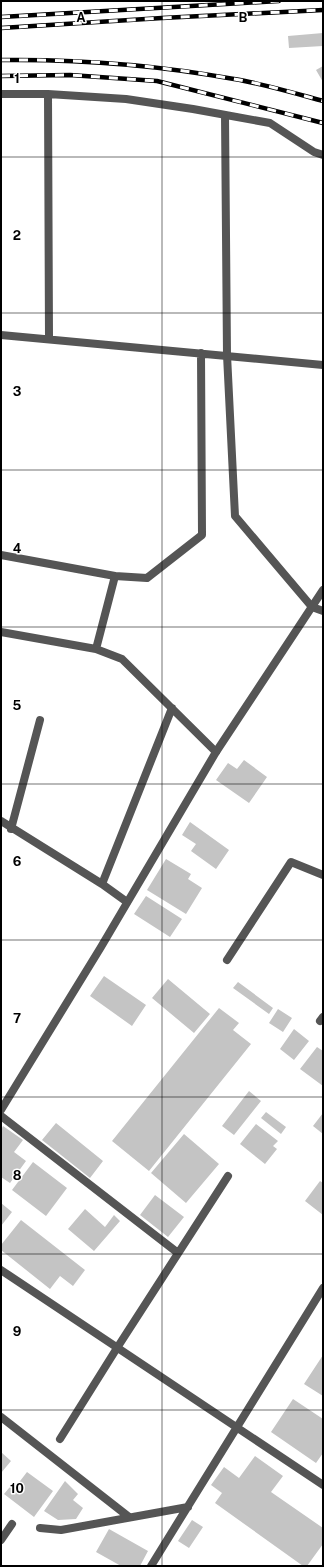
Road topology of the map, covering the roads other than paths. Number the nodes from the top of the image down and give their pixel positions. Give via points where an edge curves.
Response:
1 (1, 94) edge
2 (48, 94) junction
3 (225, 115) junction
4 (323, 155) edge
5 (1, 335) edge
6 (49, 339) junction
7 (201, 353) junction
8 (227, 355) junction
9 (323, 365) edge
10 (1, 554) edge
11 (115, 576) junction
12 (323, 590) edge
13 (312, 606) junction
14 (323, 611) edge
15 (1, 632) edge
16 (96, 649) junction
17 (172, 708) junction
18 (40, 720) dead end
19 (216, 752) junction
20 (1, 821) edge
21 (11, 829) junction
22 (323, 875) edge
23 (102, 884) junction
24 (127, 902) junction
25 (227, 960) dead end
26 (1, 1110) edge
27 (1, 1116) edge
28 (228, 1176) dead end
29 (178, 1253) junction
30 (1, 1270) edge
31 (323, 1288) edge
32 (116, 1348) junction
33 (1, 1417) edge
34 (236, 1428) junction
35 (60, 1439) dead end
36 (323, 1485) edge
37 (188, 1506) junction
38 (129, 1517) junction
39 (12, 1524) dead end
40 (40, 1528) dead end
41 (1, 1540) edge
42 (151, 1566) edge

1 - 2 street
2 - 3 street via 126,99
2 - 6 street
3 - 4 street via 270,123 314,152
3 - 8 street
5 - 6 street
6 - 7 street
7 - 8 street
7 - 11 street via 202,535 147,578
8 - 9 street
8 - 13 street via 235,516
10 - 11 street
11 - 16 street
12 - 13 street
13 - 14 street
13 - 19 street
15 - 16 street
16 - 17 street via 122,659
17 - 19 street
17 - 23 street
18 - 21 street
19 - 24 street
20 - 21 street
21 - 23 street
22 - 25 street via 291,862
23 - 24 street
24 - 26 street
27 - 29 street
28 - 29 street
29 - 32 street
30 - 32 street
31 - 34 street
32 - 34 street
32 - 35 street
33 - 38 street
34 - 36 street
34 - 37 street
37 - 38 street
37 - 42 street
38 - 40 street via 61,1530
39 - 41 street

